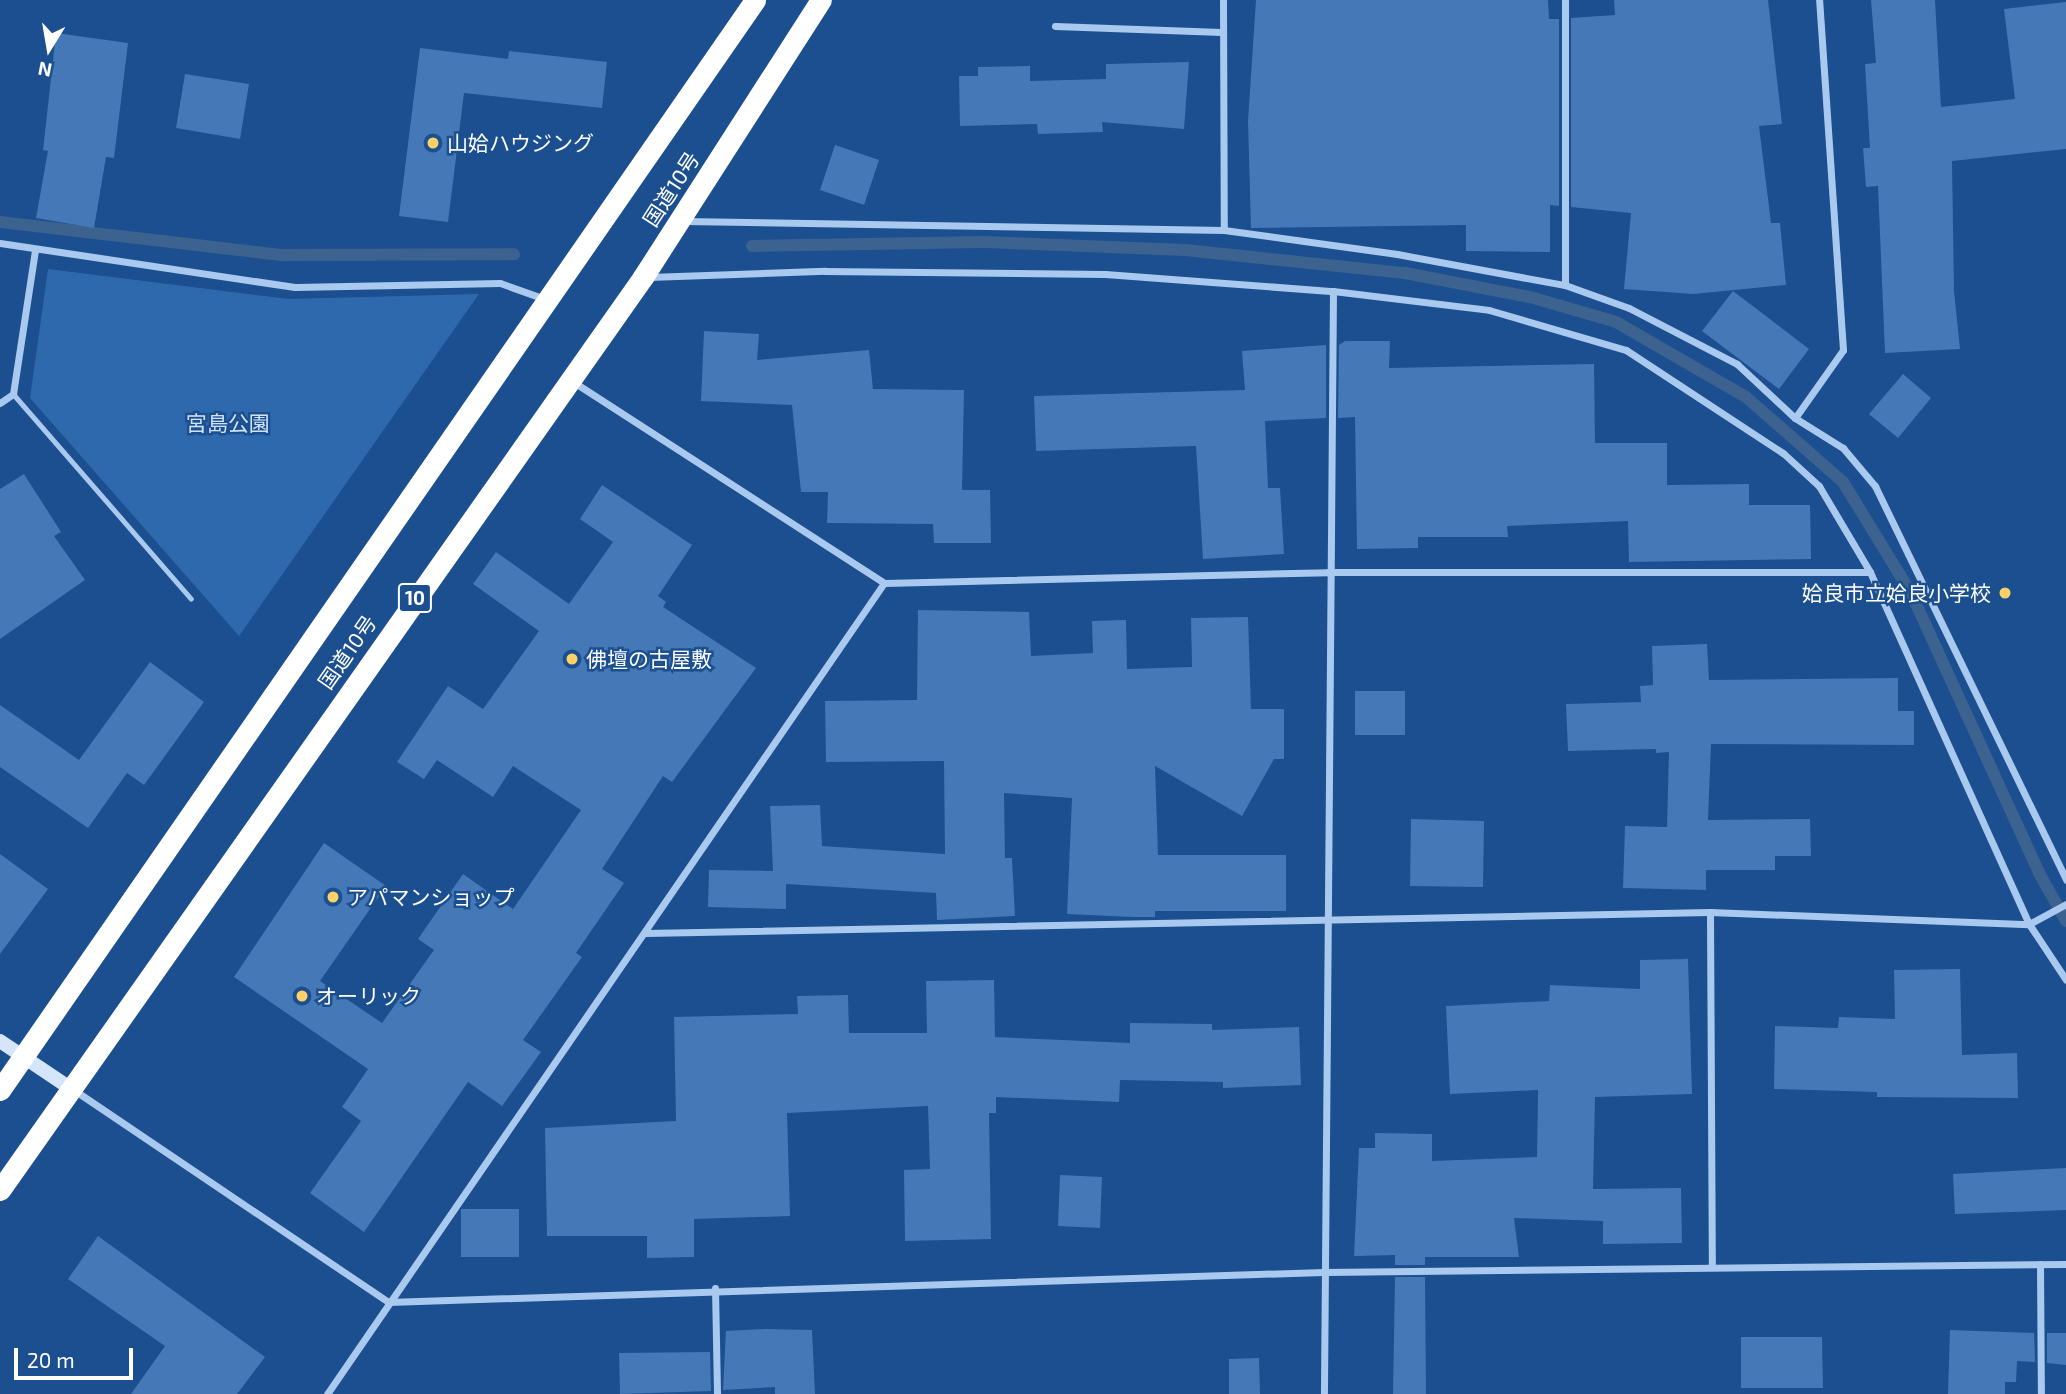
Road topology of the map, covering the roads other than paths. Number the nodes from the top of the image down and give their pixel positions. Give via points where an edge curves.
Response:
1 (755, 0) edge
2 (821, 0) edge
3 (1223, 0) edge
4 (1565, 0) edge
5 (1819, 0) edge
6 (1055, 26) dead end
7 (1221, 32) junction
8 (679, 221) junction
9 (1224, 230) junction
10 (0, 243) edge
11 (35, 250) junction
12 (643, 277) junction
13 (1565, 285) junction
14 (1333, 291) junction
15 (545, 300) junction
16 (569, 379) junction
17 (13, 394) junction
18 (0, 403) edge
19 (1795, 418) junction
20 (1328, 572) junction
21 (1870, 572) junction
22 (884, 583) junction
23 (191, 599) dead end
24 (2066, 880) edge
25 (2066, 904) edge
26 (1710, 912) junction
27 (1325, 920) junction
28 (2029, 924) junction
29 (646, 933) junction
30 (2066, 980) edge
31 (0, 1041) edge
32 (23, 1057) junction
33 (70, 1088) junction
34 (0, 1090) edge
35 (0, 1190) edge
36 (2040, 1264) junction
37 (2066, 1264) edge
38 (1712, 1266) junction
39 (1324, 1272) junction
40 (715, 1289) junction
41 (388, 1302) junction
42 (327, 1394) edge
43 (717, 1394) edge
44 (1324, 1394) edge
45 (2042, 1394) edge

1 - 15 highway, 国道10号
2 - 8 highway, 国道10号 / 10
3 - 7 street
4 - 13 street
5 - 19 street via 1843,351
6 - 7 street
7 - 9 street
8 - 9 street
8 - 12 highway, 国道10号 / 10
9 - 13 street via 1397,254
10 - 11 street
11 - 15 street via 295,287 500,284
11 - 17 street
12 - 14 street via 825,271 1105,274
12 - 16 highway, 国道10号 / 10
13 - 19 street via 1629,307 1737,364
14 - 20 street
14 - 21 street via 1489,310 1626,350 1783,453 1819,486
15 - 32 highway, 国道10号
16 - 22 street
16 - 33 highway, 国道10号 / 10
17 - 18 street
17 - 23 lane
19 - 24 street via 1843,449 1875,486
20 - 21 street
20 - 22 street
20 - 27 street
21 - 28 street
22 - 29 street
25 - 28 street
26 - 27 street
26 - 28 street
26 - 38 street
27 - 29 street
27 - 39 street
28 - 30 street
29 - 41 street
31 - 32 street
32 - 33 street
32 - 34 highway, 国道10号
33 - 35 highway, 国道10号 / 10
33 - 41 street
36 - 37 street
36 - 38 street
36 - 45 street
38 - 39 street
39 - 40 street
39 - 44 street
40 - 41 street
40 - 43 street
41 - 42 street

